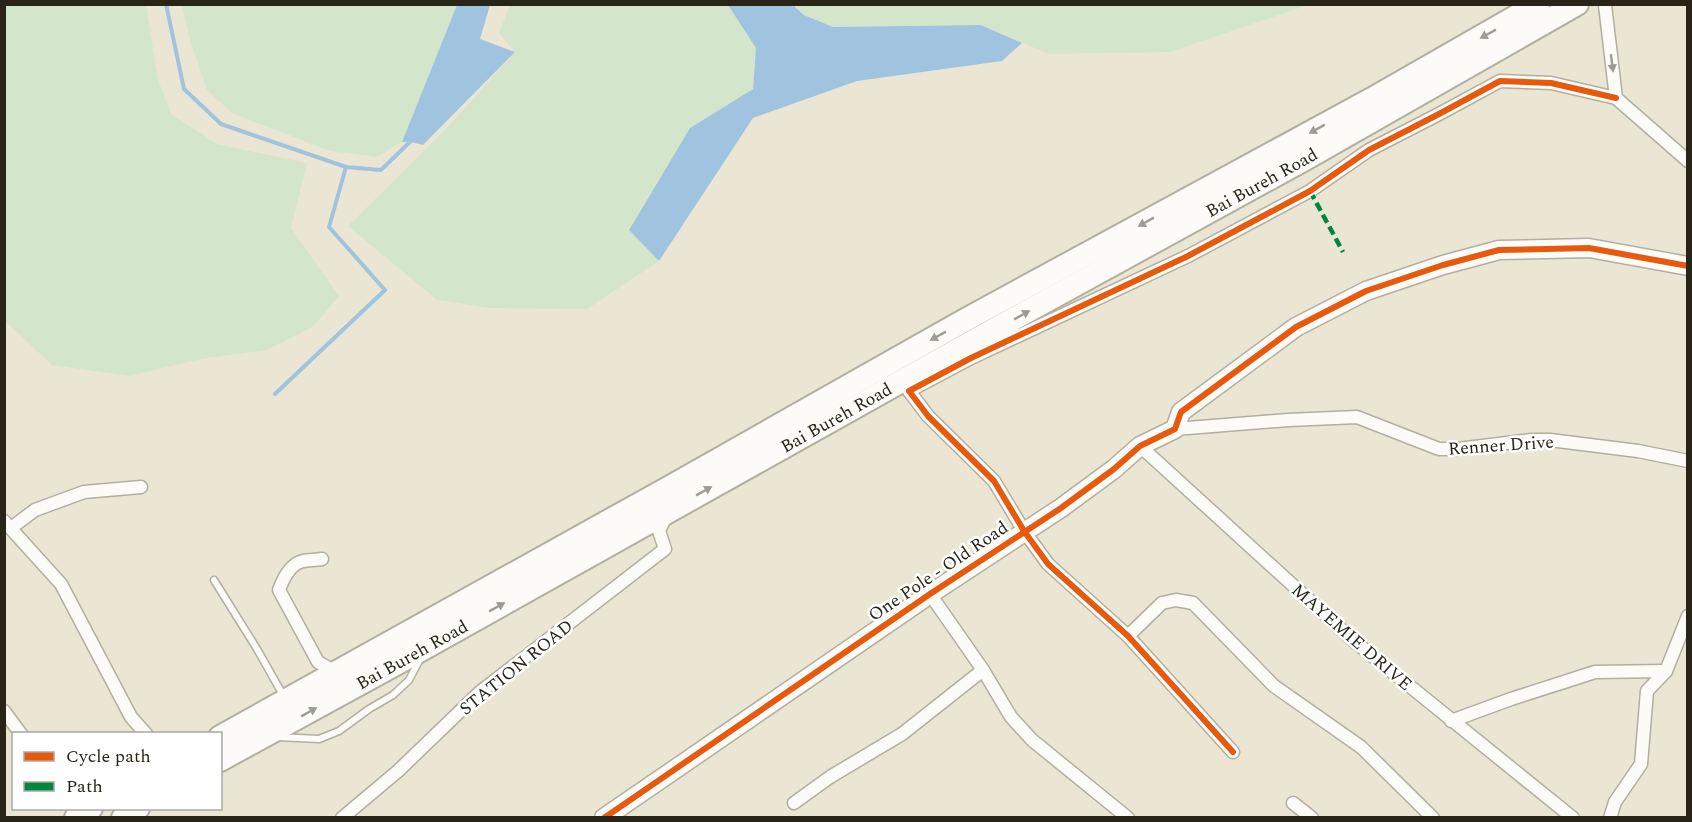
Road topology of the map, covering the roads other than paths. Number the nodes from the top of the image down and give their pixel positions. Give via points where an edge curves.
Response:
1 (1538, 4) edge
2 (1577, 4) edge
3 (1605, 5) edge
4 (1616, 98) junction
5 (1688, 161) edge
6 (1688, 266) edge
7 (1175, 429) junction
8 (1140, 446) junction
9 (1688, 461) edge
10 (141, 487) dead end
11 (668, 511) junction
12 (8, 524) edge
13 (1024, 531) junction
14 (322, 559) dead end
15 (214, 580) dead end
16 (930, 594) junction
17 (1688, 616) edge
18 (1128, 636) junction
19 (425, 648) junction
20 (983, 670) junction
21 (1666, 671) junction
22 (338, 673) junction
23 (287, 701) junction
24 (4, 711) edge
25 (1451, 721) junction
26 (20, 732) edge
27 (144, 732) edge
28 (222, 736) edge
29 (264, 736) junction
30 (1233, 752) dead end
31 (222, 759) edge
32 (794, 802) dead end
33 (1293, 803) dead end
34 (351, 815) edge
35 (604, 818) edge
36 (1128, 818) edge
37 (1312, 818) edge
38 (1433, 818) edge
39 (1573, 818) edge
40 (1610, 818) edge

1 -> 22 highway, Bai Bureh Road
11 -> 2 highway, Bai Bureh Road
3 -> 4 street
4 - 5 street
4 - 13 street via 1551,82 1500,81 1369,150 1310,191 1198,251 970,358 909,392 994,481
6 - 7 street via 1589,248 1499,250 1443,265 1366,291 1296,327 1181,412
7 - 8 street, One Pole - Old Road
7 - 9 street, Renner Drive via 1357,417 1439,449 1550,440
8 - 13 street, One Pole - Old Road via 1097,482
8 - 25 street, MAYEMIE DRIVE via 1354,641
10 - 12 street via 84,492
19 -> 11 highway, Bai Bureh Road
11 - 34 street, STATION ROAD via 659,531 665,549 480,692
12 - 27 street via 61,584 131,717
13 - 16 street, One Pole - Old Road
13 - 18 street via 1048,564
14 - 22 street via 301,561 285,575 279,590 318,662
15 - 23 lane
16 - 20 street
16 - 35 street, One Pole - Old Road
17 - 21 street
18 - 30 street
18 - 38 street via 1162,603 1193,603 1274,686 1361,747
29 -> 19 highway, Bai Bureh Road
19 - 29 lane via 409,680 339,731 319,740
20 - 32 street via 902,734
20 - 36 street via 1011,717 1032,740
21 - 25 street via 1595,672
21 - 40 street via 1647,691 1641,764 1615,802
22 - 23 highway, Bai Bureh Road
23 - 28 highway, Bai Bureh Road
24 - 26 street
25 - 39 street, MAYEMIE DRIVE
29 - 31 highway, Bai Bureh Road
33 - 37 street

